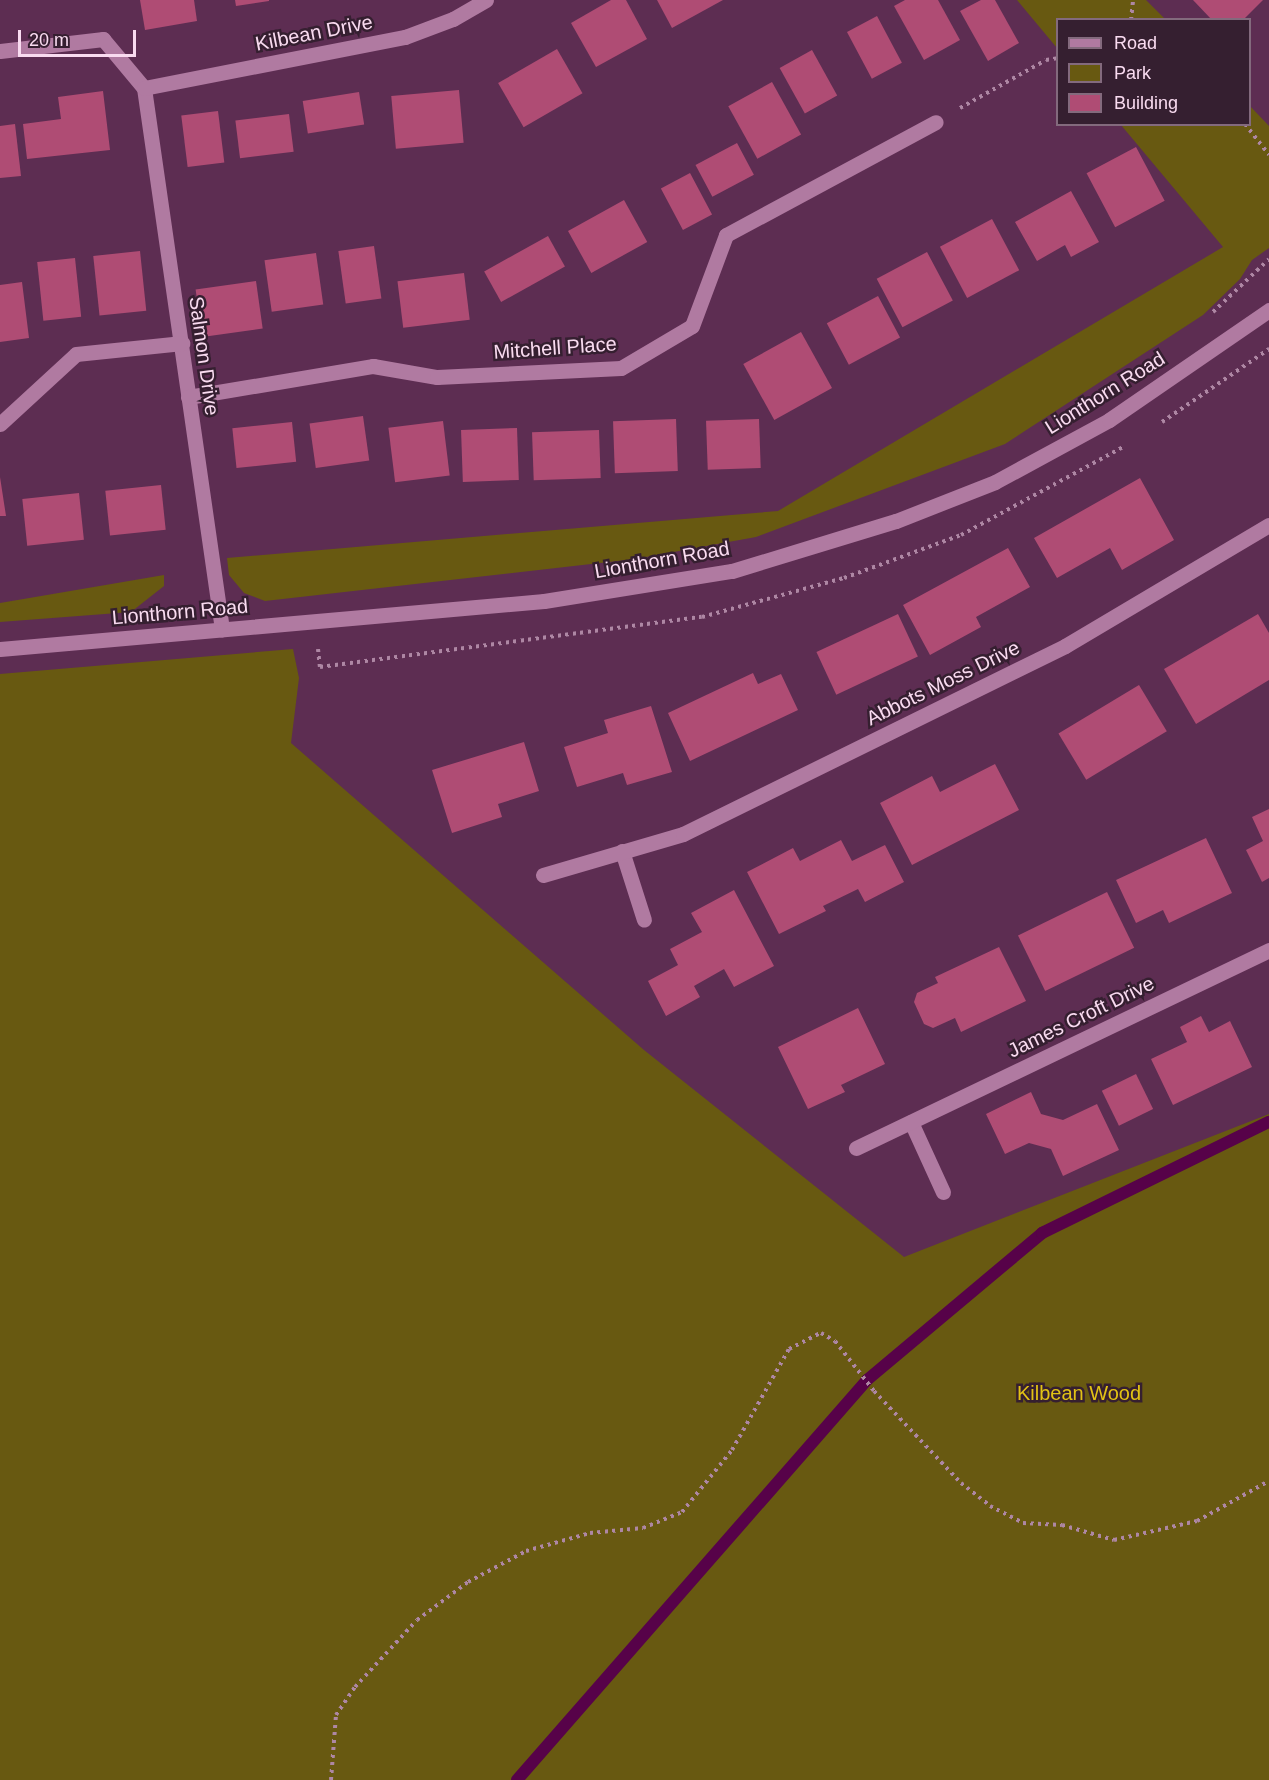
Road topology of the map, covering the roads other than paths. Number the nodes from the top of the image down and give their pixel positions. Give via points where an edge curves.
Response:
1 (486, 0) edge
2 (0, 51) edge
3 (144, 88) junction
4 (936, 122) road end
5 (1269, 310) edge
6 (182, 343) junction
7 (188, 397) junction
8 (0, 424) edge
9 (1269, 525) edge
10 (222, 629) junction
11 (0, 648) edge
12 (622, 851) junction
13 (543, 875) dead end
14 (644, 920) dead end
15 (1269, 950) edge
16 (911, 1122) junction
17 (856, 1148) dead end
18 (943, 1192) dead end

1 - 3 street, Kilbean Drive via 453,19 405,37
2 - 3 street via 103,39
3 - 6 street, Salmon Drive
4 - 7 street, Mitchell Place via 726,235 692,326 621,368 437,377 373,366
5 - 10 street, Lionthorn Road via 1109,420 995,482 896,521 743,567 544,601
6 - 7 street, Salmon Drive
6 - 8 street via 76,354
7 - 10 street, Salmon Drive
9 - 12 street, Abbots Moss Drive via 1065,646 683,834
10 - 11 street, Lionthorn Road
12 - 13 street, Abbots Moss Drive
12 - 14 street
15 - 16 street, James Croft Drive
16 - 17 street, James Croft Drive
16 - 18 street

